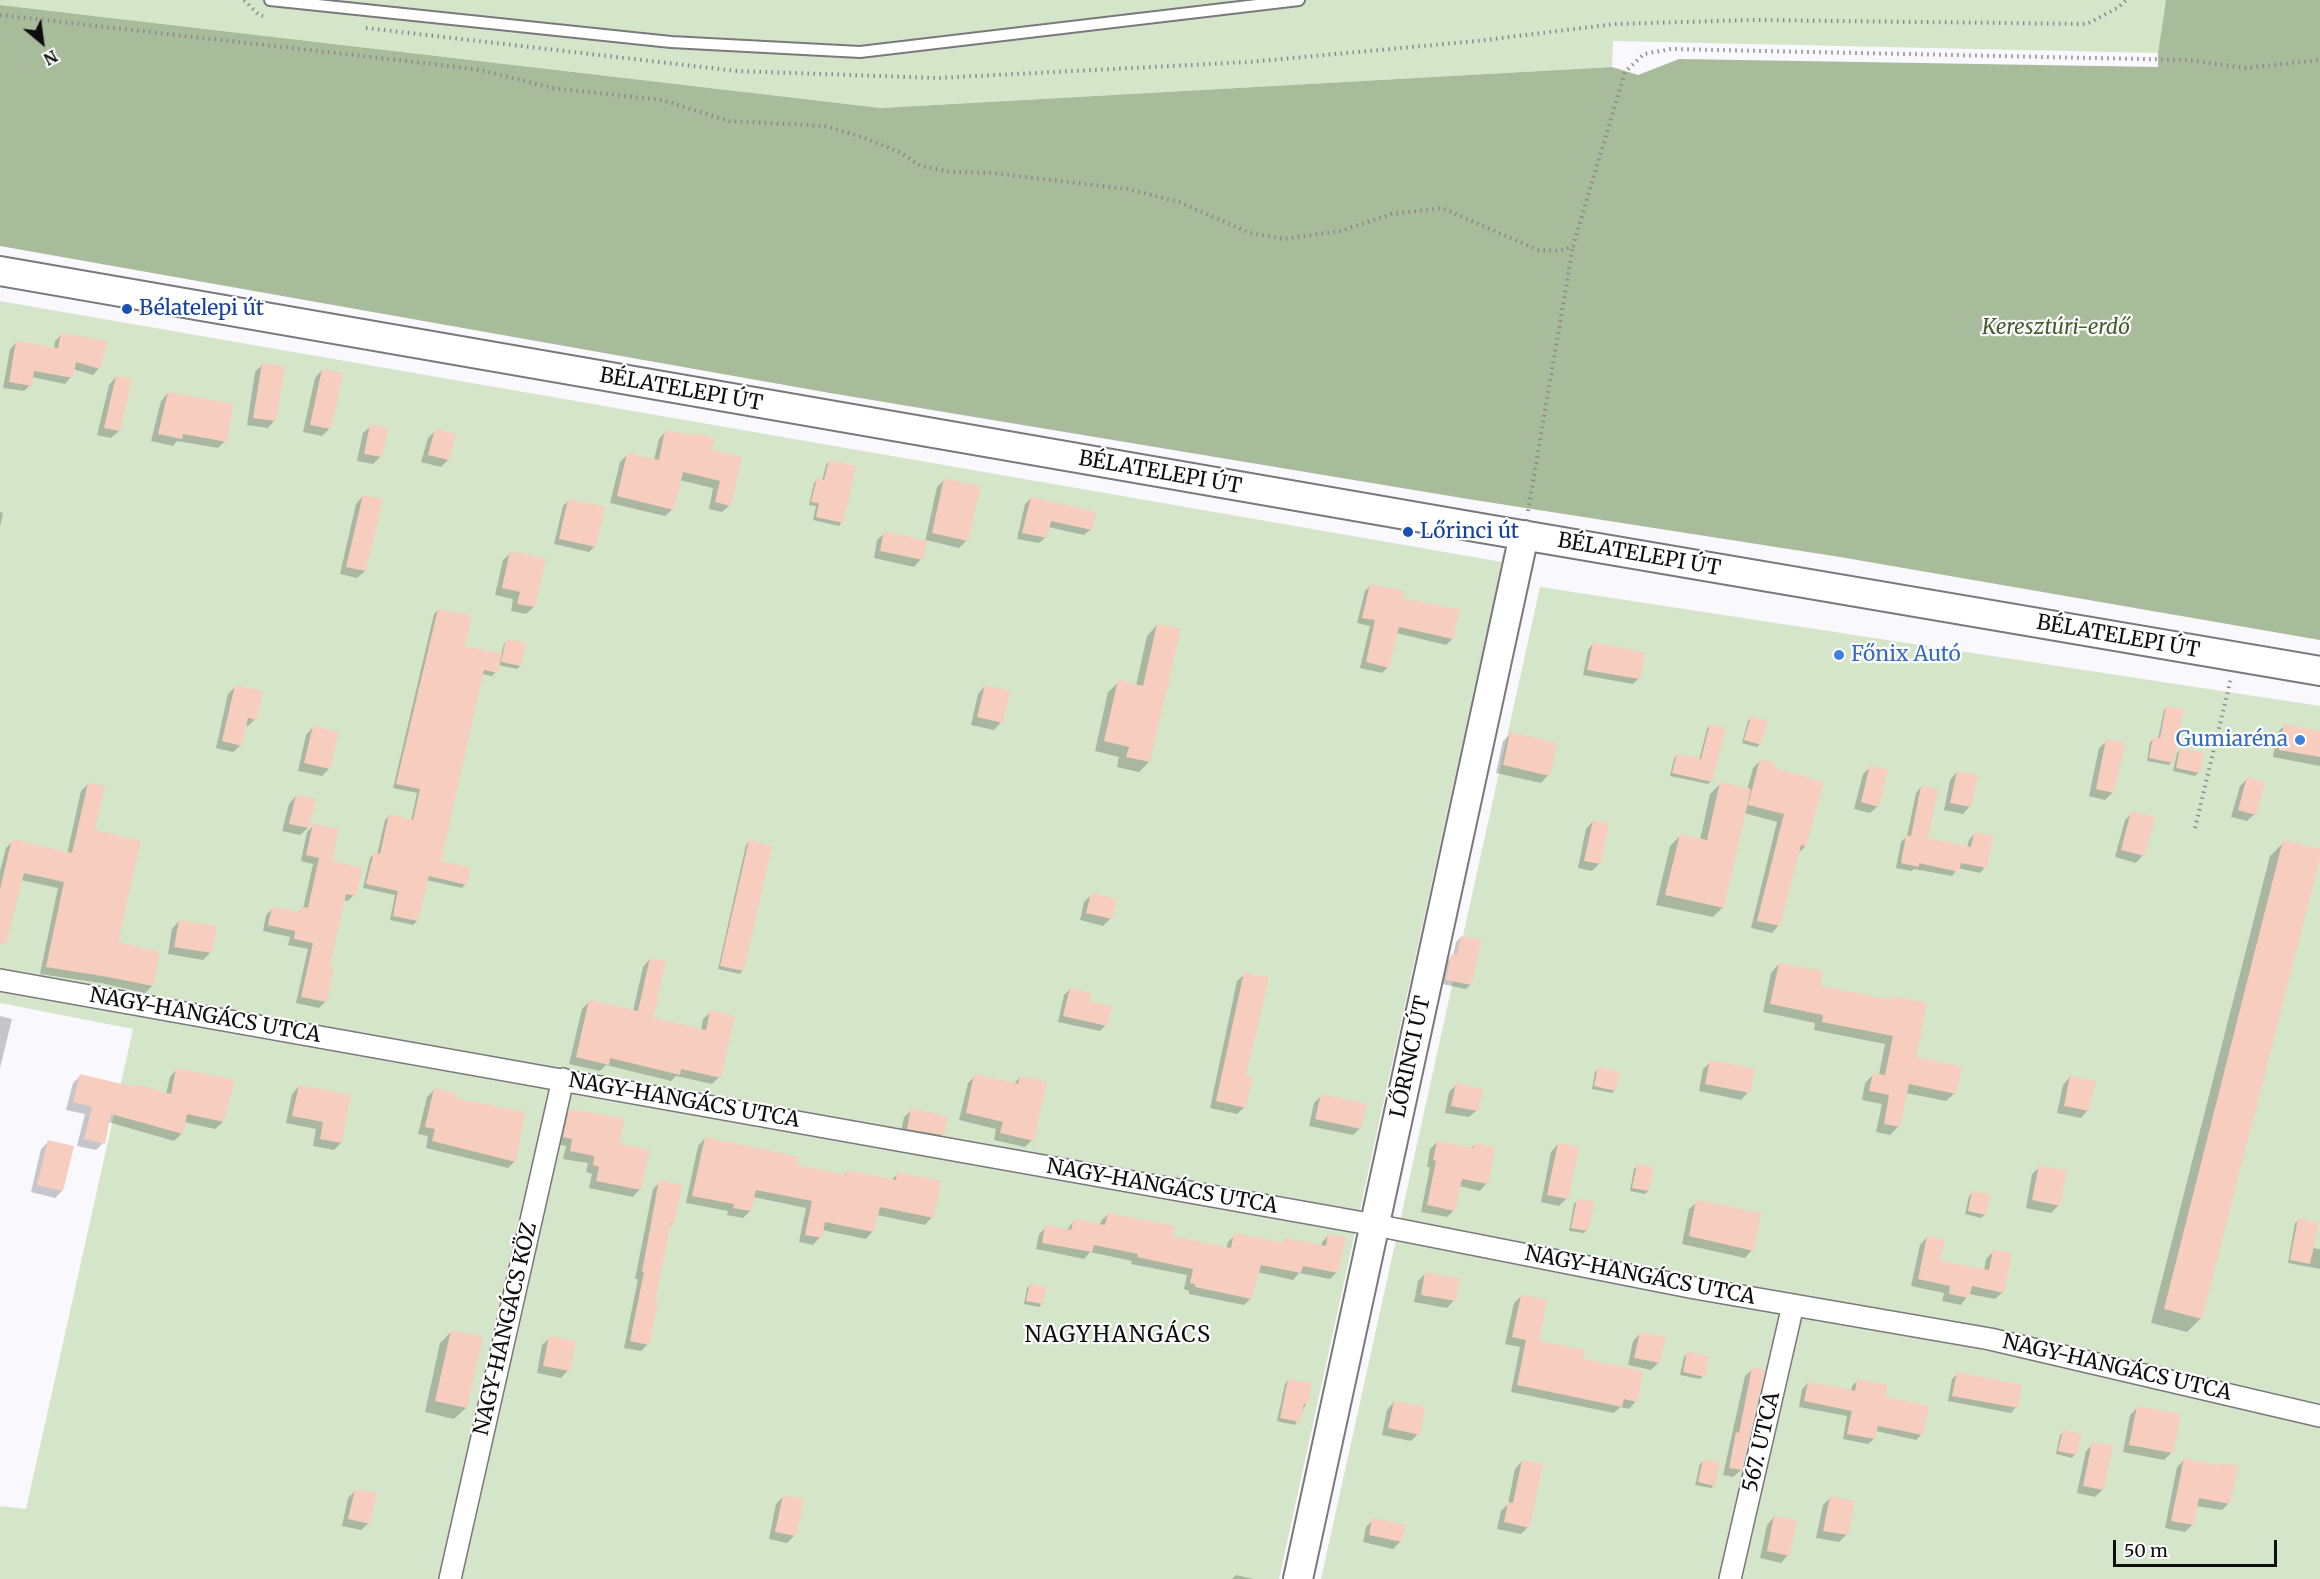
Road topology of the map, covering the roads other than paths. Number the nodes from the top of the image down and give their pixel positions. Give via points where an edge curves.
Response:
1 (270, 0) edge
2 (1299, 0) edge
3 (0, 271) edge
4 (1524, 535) junction
5 (2320, 671) edge
6 (0, 980) edge
7 (563, 1079) junction
8 (1375, 1225) junction
9 (1793, 1305) junction
10 (2320, 1416) edge
11 (450, 1579) edge
12 (1299, 1579) edge
13 (1730, 1579) edge

1 - 2 lane via 671,42 860,52
3 - 4 main road, BÉLATELEPI ÚT
4 - 5 main road, BÉLATELEPI ÚT
4 - 8 main road, LŐRINCI ÚT
6 - 7 street, NAGY-HANGÁCS UTCA
7 - 8 street, NAGY-HANGÁCS UTCA
7 - 11 street, NAGY-HANGÁCS KÖZ
8 - 9 street, NAGY-HANGÁCS UTCA
8 - 12 main road, LŐRINCI ÚT
9 - 10 street, NAGY-HANGÁCS UTCA via 1990,1339
9 - 13 street, 567. UTCA

